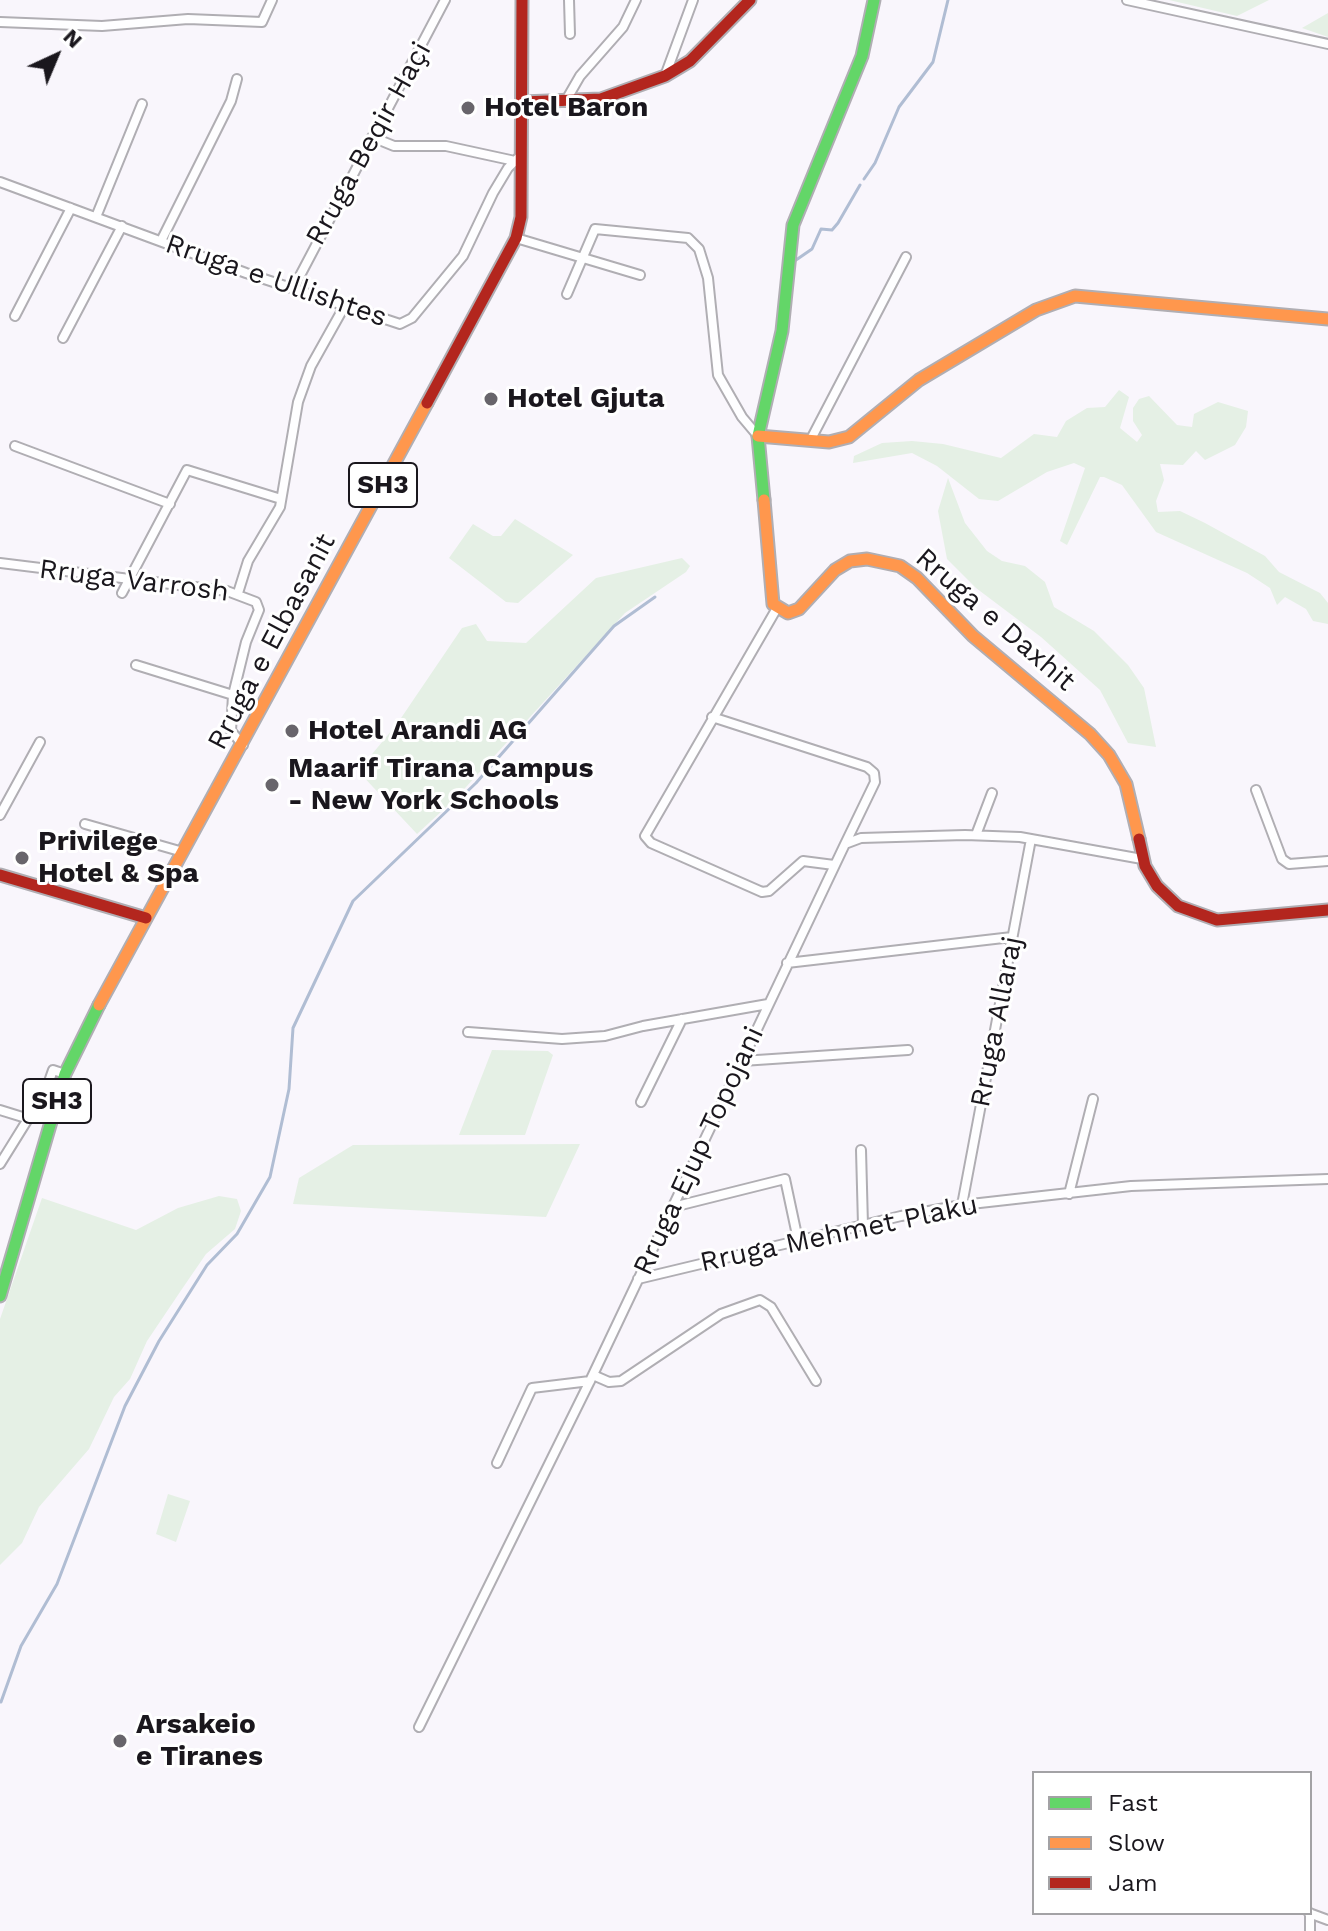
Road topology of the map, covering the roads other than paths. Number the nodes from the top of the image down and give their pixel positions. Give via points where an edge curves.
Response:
1 (272, 0) edge
2 (445, 0) edge
3 (522, 0) edge
4 (569, 0) edge
5 (636, 0) edge
6 (693, 0) edge
7 (750, 0) edge
8 (874, 0) edge
9 (1127, 0) edge
10 (0, 22) edge
11 (570, 34) dead end
12 (1328, 44) edge
13 (665, 76) junction
14 (237, 79) dead end
15 (522, 102) junction
16 (565, 102) junction
17 (142, 104) dead end
18 (372, 137) junction
19 (518, 158) junction
20 (0, 182) edge
21 (71, 208) junction
22 (96, 217) junction
23 (122, 226) junction
24 (516, 238) junction
25 (161, 241) junction
26 (906, 257) dead end
27 (585, 258) junction
28 (640, 275) dead end
29 (294, 287) junction
30 (567, 294) dead end
31 (344, 307) junction
32 (15, 316) dead end
33 (1328, 319) edge
34 (63, 338) dead end
35 (758, 436) junction
36 (810, 441) junction
37 (15, 446) dead end
38 (281, 499) junction
39 (170, 504) junction
40 (0, 563) edge
41 (130, 580) junction
42 (122, 593) dead end
43 (238, 593) junction
44 (777, 608) junction
45 (136, 665) dead end
46 (233, 695) junction
47 (712, 717) junction
48 (40, 742) dead end
49 (243, 745) junction
50 (1256, 790) dead end
51 (992, 793) dead end
52 (0, 815) edge
53 (85, 824) dead end
54 (976, 835) junction
55 (1031, 839) junction
56 (845, 844) junction
57 (183, 852) junction
58 (1142, 859) junction
59 (1328, 861) edge
60 (834, 865) junction
61 (0, 875) edge
62 (1328, 910) edge
63 (146, 918) junction
64 (1012, 937) junction
65 (787, 963) junction
66 (768, 1004) junction
67 (682, 1019) junction
68 (468, 1032) dead end
69 (908, 1050) dead end
70 (742, 1061) junction
71 (65, 1074) junction
72 (1093, 1099) dead end
73 (641, 1102) dead end
74 (0, 1110) edge
75 (29, 1119) junction
76 (861, 1150) dead end
77 (0, 1164) edge
78 (1328, 1179) edge
79 (1069, 1194) junction
80 (962, 1205) junction
81 (673, 1207) junction
82 (863, 1225) junction
83 (798, 1240) junction
84 (5, 1266) edge
85 (638, 1279) junction
86 (0, 1296) edge
87 (592, 1378) junction
88 (816, 1381) dead end
89 (497, 1463) dead end
90 (419, 1727) dead end

1 - 10 street via 262,22
2 - 18 street, Rruga Beqir Haçi
3 - 15 street, Rruga e Elbasanit / SH3
4 - 11 street
5 - 16 street via 623,27 580,76
6 - 13 street
7 - 13 street via 690,61
8 - 35 street via 862,56 795,213 782,331
9 - 12 street
13 - 16 street via 601,99
14 - 25 street
15 - 16 street
15 - 19 street, Rruga e Elbasanit / SH3
17 - 22 street
18 - 19 street via 394,146 446,146
18 - 29 street, Rruga Beqir Haçi
19 - 24 street, Rruga e Elbasanit / SH3 via 521,217
19 - 31 street, Rruga e Ullishtes via 493,193 463,256 409,322 395,324
20 - 21 street, Rruga e Ullishtes
21 - 22 street, Rruga e Ullishtes
21 - 32 street
22 - 23 street, Rruga e Ullishtes
23 - 25 street, Rruga e Ullishtes
23 - 34 street
24 - 27 street
24 - 49 street, Rruga e Elbasanit / SH3
25 - 29 street, Rruga e Ullishtes
26 - 36 street
27 - 28 street
27 - 30 street
27 - 35 street via 595,229 681,235 694,242 708,278 718,375
29 - 31 street, Rruga e Ullishtes
31 - 38 street via 298,402
33 - 36 street via 1102,296 1061,300 919,380 849,437
35 - 36 street
35 - 44 street via 769,592
37 - 39 street
38 - 39 street via 187,470
38 - 43 street via 248,561
39 - 41 street
40 - 41 street, Rruga Varrosh
41 - 42 street
41 - 43 street, Rruga Varrosh
43 - 46 street, Rruga Varrosh via 260,608
44 - 47 street
44 - 58 street, Rruga e Daxhit via 788,613 799,609 850,561 879,560 909,571 960,624 1109,755 1126,784
45 - 46 street
46 - 49 street, Rruga Varrosh via 231,731
47 - 56 street, Rruga Ejup Topojani via 874,773 875,782
47 - 60 street via 646,833 648,841 762,892 803,861
48 - 52 street
49 - 57 street, Rruga e Elbasanit / SH3
50 - 59 street via 1282,859 1289,864
51 - 54 street
53 - 57 street
54 - 55 street
54 - 56 street via 861,838
55 - 58 street
55 - 64 street, Rruga Allaraj
56 - 60 street, Rruga Ejup Topojani
57 - 63 street, Rruga e Elbasanit / SH3
58 - 62 street, Rruga e Daxhit via 1167,896 1202,917 1232,920
60 - 65 street, Rruga Ejup Topojani
61 - 63 street
63 - 71 street, Rruga e Elbasanit / SH3
64 - 65 street
64 - 80 street, Rruga Allaraj
65 - 66 street, Rruga Ejup Topojani
66 - 67 street
66 - 70 street, Rruga Ejup Topojani
67 - 68 street via 605,1036 562,1039
67 - 73 street
69 - 70 street
70 - 81 street, Rruga Ejup Topojani
71 - 75 street via 53,1070
71 - 84 street, Rruga e Elbasanit / SH3
72 - 79 street
74 - 75 street
75 - 77 street
76 - 82 street
78 - 79 street, Rruga Mehmet Plaku via 1131,1186
79 - 80 street, Rruga Mehmet Plaku
80 - 82 street, Rruga Mehmet Plaku
81 - 83 street via 785,1179
81 - 85 street, Rruga Ejup Topojani
82 - 83 street, Rruga Mehmet Plaku
83 - 85 street, Rruga Mehmet Plaku
84 - 86 street, Rruga e Elbasanit / SH3
85 - 87 street, Rruga Ejup Topojani
87 - 88 street via 621,1381 721,1314 760,1300 771,1307
87 - 89 street via 532,1388
87 - 90 street, Rruga Ejup Topojani

